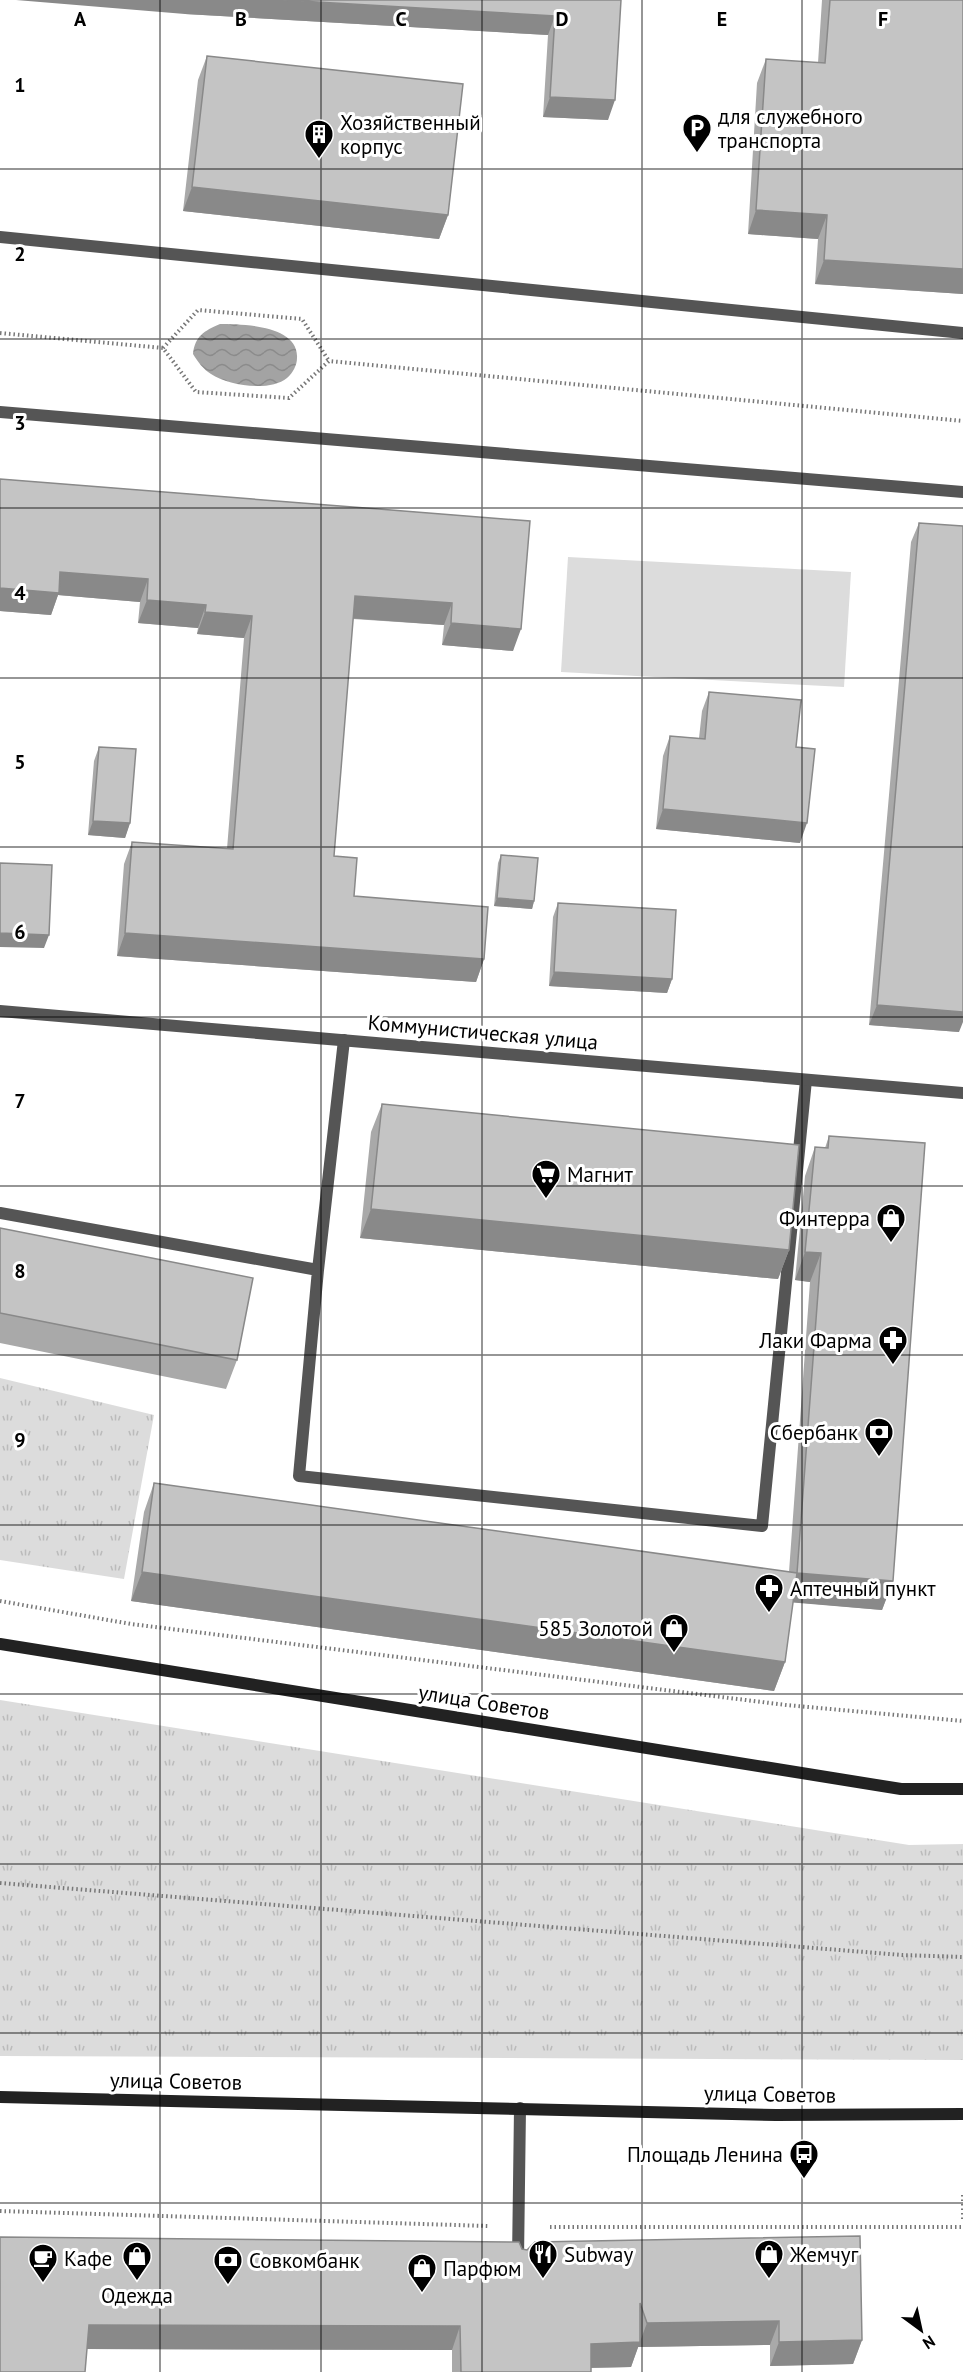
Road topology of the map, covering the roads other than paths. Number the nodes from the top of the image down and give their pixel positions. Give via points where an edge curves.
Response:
1 (0, 237) edge
2 (963, 333) edge
3 (0, 412) edge
4 (963, 492) edge
5 (0, 1011) edge
6 (344, 1040) junction
7 (806, 1080) junction
8 (963, 1093) edge
9 (0, 1213) edge
10 (318, 1270) junction
11 (0, 1644) edge
12 (963, 1789) edge
13 (0, 2097) edge
14 (520, 2108) junction
15 (963, 2114) edge
16 (518, 2266) edge

1 - 2 street
3 - 4 street
5 - 6 street, Коммунистическая улица
6 - 7 street, Коммунистическая улица
6 - 10 street
7 - 8 street, Коммунистическая улица
7 - 10 street via 762,1526 298,1476
9 - 10 street
11 - 12 street, улица Советов via 901,1789
13 - 14 street, улица Советов
14 - 15 street, улица Советов via 776,2115
14 - 16 street

